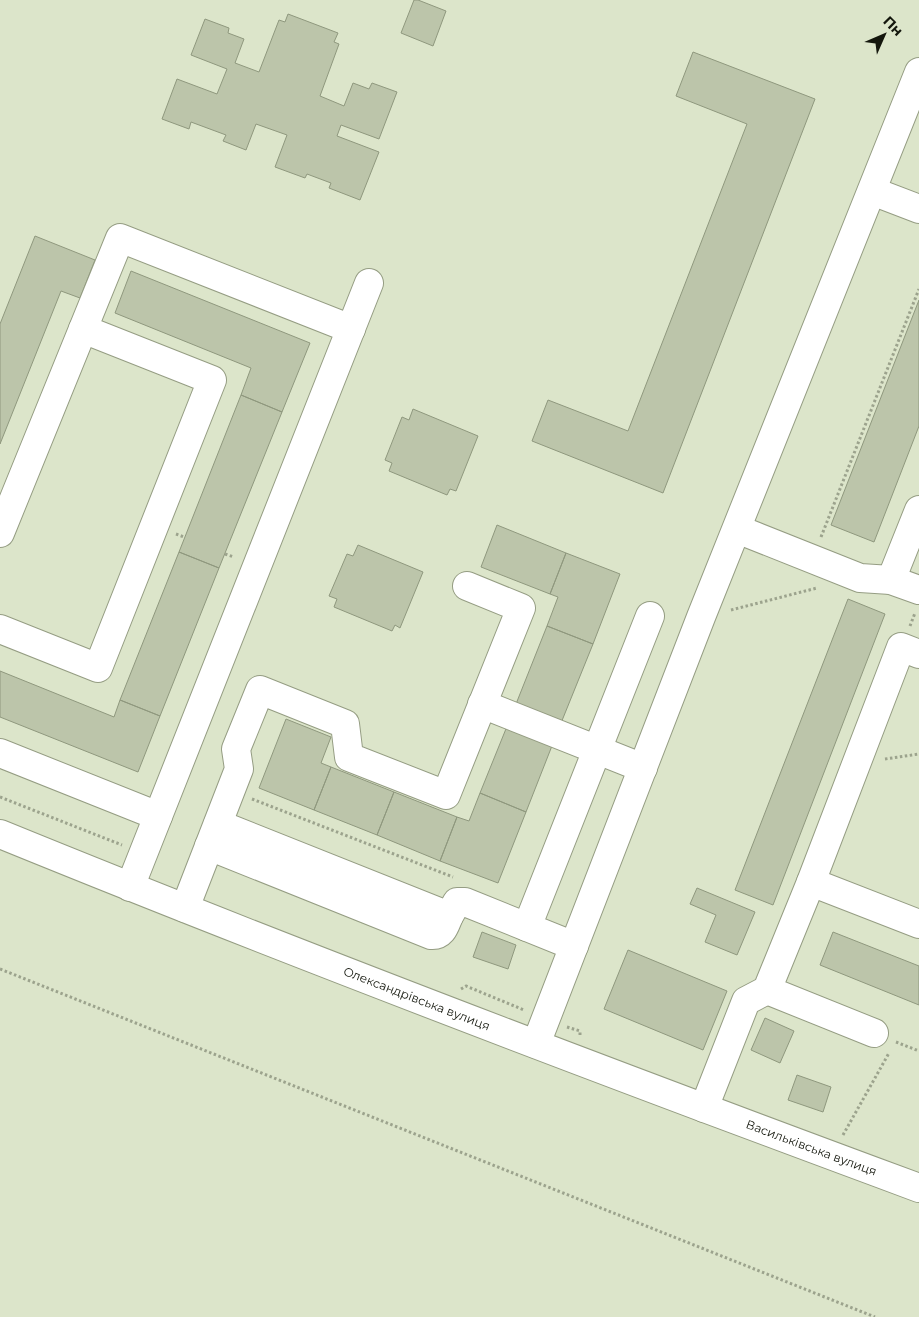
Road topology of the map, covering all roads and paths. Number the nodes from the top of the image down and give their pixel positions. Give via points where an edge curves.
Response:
1 (919, 72) edge
2 (872, 190) junction
3 (919, 209) edge
4 (370, 283) dead end
5 (919, 289) edge
6 (83, 329) junction
7 (351, 329) junction
8 (919, 510) edge
9 (736, 529) junction
10 (0, 533) edge
11 (812, 559) junction
12 (891, 580) junction
13 (467, 586) dead end
14 (823, 587) dead end
15 (919, 590) edge
16 (650, 616) dead end
17 (701, 617) junction
18 (0, 629) edge
19 (919, 654) edge
20 (482, 704) junction
21 (598, 750) junction
22 (0, 753) edge
23 (919, 754) edge
24 (858, 763) junction
25 (643, 768) junction
26 (0, 797) edge
27 (158, 816) junction
28 (219, 833) junction
29 (0, 834) edge
30 (142, 854) junction
31 (462, 880) dead end
32 (811, 882) junction
33 (130, 887) junction
34 (185, 908) junction
35 (919, 924) edge
36 (527, 927) junction
37 (574, 946) junction
38 (0, 969) edge
39 (767, 990) junction
40 (885, 1038) joint
41 (536, 1044) junction
42 (704, 1108) junction
43 (840, 1140) dead end
44 (919, 1188) edge
45 (875, 1317) edge

1 - 2 street
2 - 3 street
2 - 9 street
4 - 7 street
5 - 11 path
6 - 7 street via 120,238
6 - 10 street
6 - 18 street via 212,380 98,668
7 - 27 street
8 - 12 street
9 - 11 street
9 - 17 street
11 - 12 street via 860,578
12 - 15 street
13 - 20 street via 521,608
14 - 17 path
16 - 21 street
17 - 25 street
19 - 24 street via 901,647
20 - 21 street
20 - 28 street via 446,795 349,757 345,724 260,690 236,749 239,769
21 - 25 street
21 - 36 street
22 - 27 street
23 - 24 path
24 - 32 street
25 - 37 street
26 - 30 path
27 - 30 street
28 - 31 path via 243,796
28 - 34 street
28 - 36 street via 431,935 442,932 457,902 465,902
29 - 33 street, Олександрівська вулиця
30 - 33 street
32 - 35 street
32 - 39 street
33 - 34 street, Олександрівська вулиця
34 - 41 street, Олександрівська вулиця
36 - 37 street
37 - 41 street
38 - 45 path
39 - 40 street
39 - 42 street via 746,1000
40 - 43 path
41 - 42 street, Олександрівська вулиця
42 - 44 street, Васильківська вулиця

